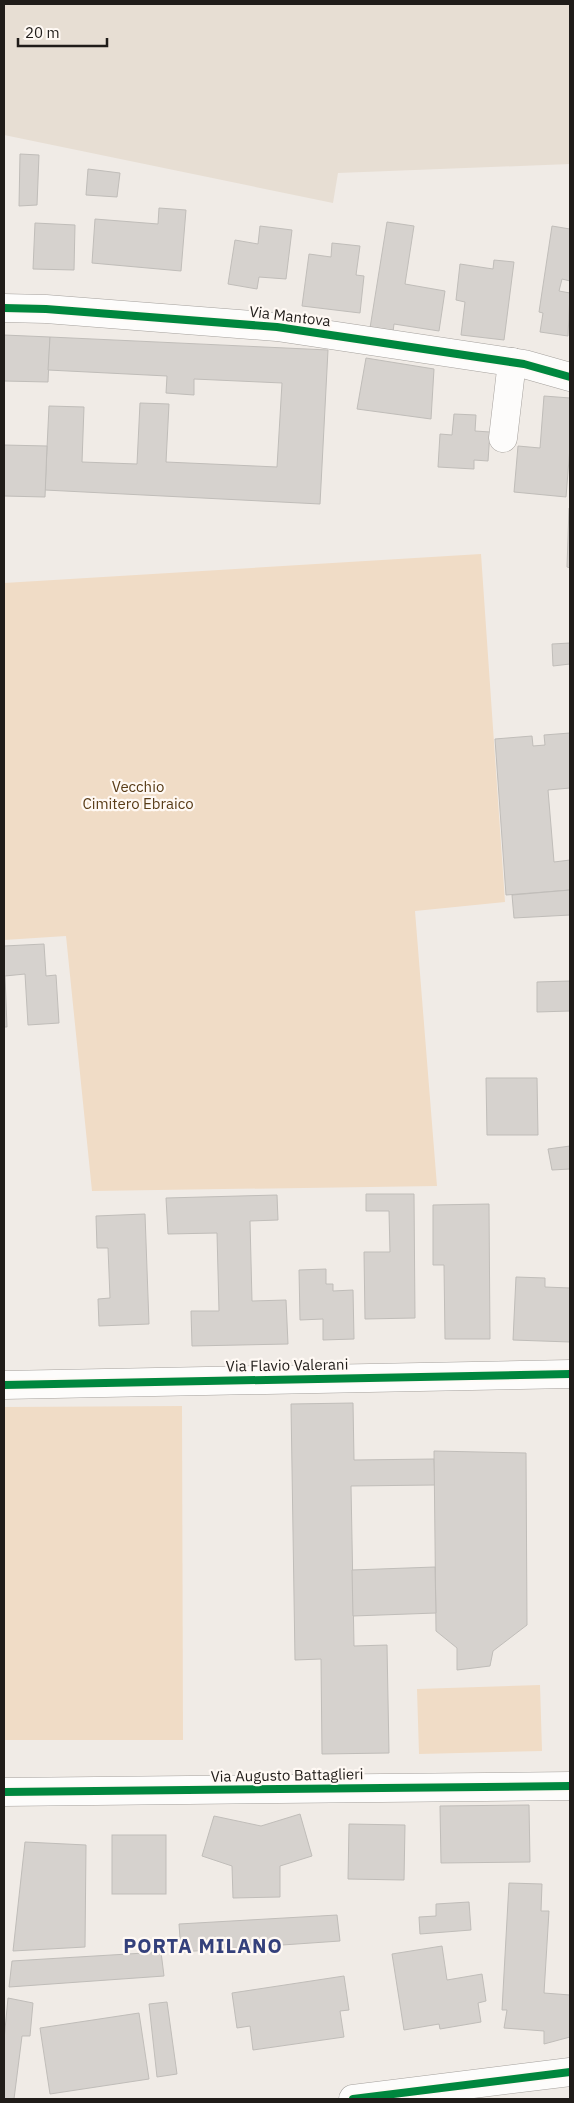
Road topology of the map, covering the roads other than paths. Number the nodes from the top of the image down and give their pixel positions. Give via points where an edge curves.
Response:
1 (4, 308) edge
2 (512, 362) junction
3 (570, 377) edge
4 (502, 438) dead end
5 (570, 1374) edge
6 (4, 1385) edge
7 (570, 1786) edge
8 (4, 1792) edge
9 (570, 2072) edge
10 (353, 2099) edge

1 - 2 street, Via Mantova via 277,327
2 - 3 street, Via Mantova
2 - 4 street
5 - 6 street, Via Flavio Valerani
7 - 8 street, Via Augusto Battaglieri
9 - 10 street

